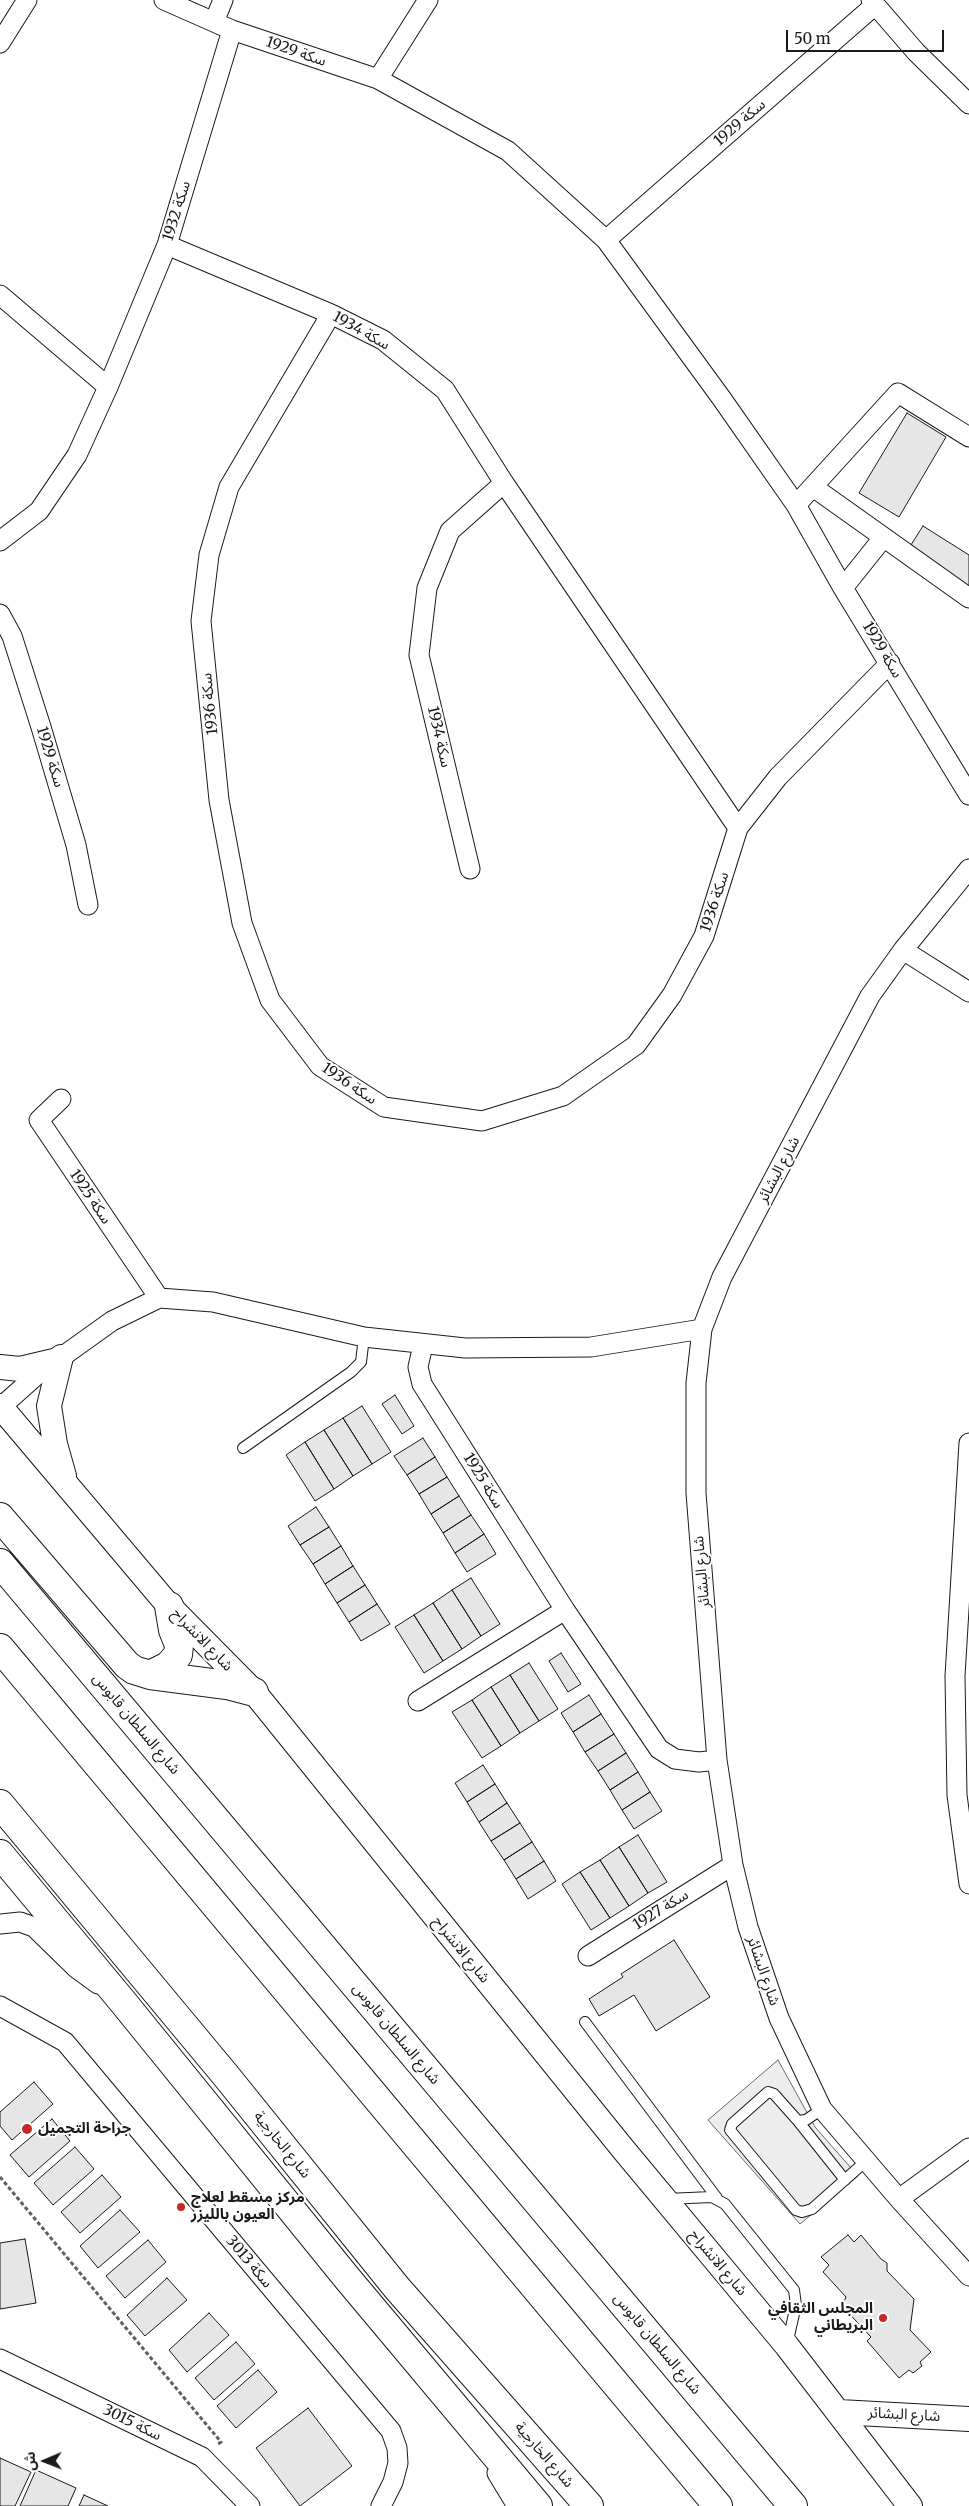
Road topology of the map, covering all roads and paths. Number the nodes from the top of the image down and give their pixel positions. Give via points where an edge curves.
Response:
1 (27, 0) edge
2 (164, 0) edge
3 (223, 0) edge
4 (428, 0) edge
5 (873, 3) edge
6 (214, 22) junction
7 (232, 30) junction
8 (0, 43) edge
9 (378, 79) junction
10 (969, 104) edge
11 (606, 240) junction
12 (168, 245) junction
13 (0, 295) edge
14 (331, 314) junction
15 (108, 387) junction
16 (969, 437) edge
17 (504, 483) junction
18 (813, 487) junction
19 (796, 505) junction
20 (882, 538) junction
21 (0, 541) edge
22 (843, 588) junction
23 (969, 598) edge
24 (0, 614) edge
25 (890, 663) junction
26 (969, 795) edge
27 (738, 828) junction
28 (969, 869) edge
29 (470, 870) dead end
30 (88, 905) dead end
31 (903, 950) junction
32 (969, 992) edge
33 (61, 1099) dead end
34 (159, 1298) junction
35 (702, 1329) junction
36 (364, 1337) junction
37 (423, 1345) junction
38 (60, 1358) junction
39 (0, 1367) edge
40 (0, 1406) edge
41 (969, 1443) edge
42 (242, 1448) dead end
43 (67, 1485) junction
44 (0, 1517) edge
45 (0, 1563) edge
46 (169, 1606) junction
47 (566, 1610) junction
48 (0, 1648) edge
49 (150, 1675) junction
50 (254, 1692) junction
51 (418, 1701) dead end
52 (717, 1760) junction
53 (0, 1804) edge
54 (0, 1854) edge
55 (734, 1865) junction
56 (969, 1884) edge
57 (0, 1924) edge
58 (588, 1956) dead end
59 (123, 2002) junction
60 (0, 2006) edge
61 (585, 2022) dead end
62 (822, 2109) junction
63 (798, 2121) junction
64 (969, 2148) edge
65 (866, 2160) junction
66 (0, 2177) edge
67 (845, 2180) junction
68 (717, 2198) junction
69 (665, 2199) junction
70 (899, 2199) junction
71 (969, 2276) edge
72 (787, 2346) junction
73 (0, 2359) edge
74 (458, 2410) junction
75 (839, 2412) junction
76 (969, 2419) edge
77 (202, 2456) junction
78 (250, 2506) edge
79 (381, 2506) edge
80 (517, 2506) edge
81 (538, 2506) edge
82 (589, 2506) edge
83 (718, 2506) edge
84 (793, 2506) edge
85 (910, 2506) edge

1 - 8 street
2 - 6 street, سكة 1929
3 - 6 street
4 - 9 street
5 - 10 street via 916,52
5 - 11 street, سكة 1929
6 - 7 street, سكة 1929
7 - 9 street, سكة 1929
7 - 12 street, سكة 1932
9 - 11 street, سكة 1929 via 508,151
11 - 19 street, سكة 1929
12 - 14 street, سكة 1934
12 - 15 street, سكة 1932
13 - 15 street
14 - 17 street, سكة 1934 via 383,340 445,390
14 - 27 street, سكة 1936 via 229,487 209,555 201,621 219,800 242,923 270,1000 320,1066 384,1107 482,1121 563,1096 636,1045 672,994 704,936
15 - 21 street, سكة 1932 via 77,455 39,511
16 - 18 street via 898,393
17 - 27 street, سكة 1934
17 - 29 street, سكة 1934 via 450,531 427,588 419,655
18 - 19 street
18 - 20 street
19 - 22 street, سكة 1929
20 - 22 street
20 - 23 street
22 - 25 street, سكة 1929
24 - 30 street, سكة 1929 via 12,636 44,736 76,845
25 - 26 street, سكة 1929
25 - 27 street, سكة 1936 via 778,777
28 - 31 street, شارع البشائر
31 - 32 street
31 - 35 street, شارع البشائر via 870,996 722,1277
33 - 34 street, سكة 1925 via 39,1120
34 - 36 street via 214,1302
34 - 38 street via 112,1321
35 - 37 street via 590,1348
35 - 52 street, شارع البشائر via 696,1383 696,1493
36 - 37 street
36 - 42 lane via 361,1362 356,1367
37 - 47 street, سكة 1925 via 418,1367 422,1384
38 - 39 street via 20,1369
38 - 40 street
38 - 43 street via 49,1406 55,1444
40 - 43 street, شارع الانشراح
41 - 56 street via 955,1676 958,1794
43 - 46 street, شارع الانشراح
44 - 49 main road via 127,1665
45 - 84 main road, شارع السلطان قابوس
46 - 49 main road via 179,1645 178,1656 168,1666
46 - 50 street, شارع الانشراح
47 - 51 street
47 - 52 street, سكة 1925 via 658,1749 675,1759
48 - 83 main road
49 - 50 main road via 217,1683
50 - 69 street, شارع الانشراح
52 - 55 street, شارع البشائر
53 - 82 main road, شارع الخارجية via 397,2288
54 - 59 main road
55 - 58 street, سكة 1927
55 - 62 street, شارع البشائر via 748,1927 779,2018
57 - 59 street via 20,1922 34,1927 76,1968
59 - 74 main road
60 - 79 street, سكة 3013 via 64,2042 392,2431 398,2463
61 - 68 lane
62 - 63 lane via 806,2120
62 - 65 street, شارع البشائر
63 - 67 lane
63 - 67 lane via 770,2092 730,2128 796,2210 807,2212 812,2209
64 - 70 street
65 - 67 lane
65 - 70 street, شارع البشائر
66 - 77 path via 221,2442
68 - 69 lane
68 - 72 lane via 794,2290 796,2305
69 - 72 street, شارع الانشراح
70 - 71 street, شارع البشائر
72 - 75 street, شارع الانشراح
73 - 77 street, سكة 3015
74 - 80 street
74 - 81 main road
75 - 76 street, شارع البشائر
75 - 85 street, شارع الانشراح
77 - 78 street, سكة 3015

